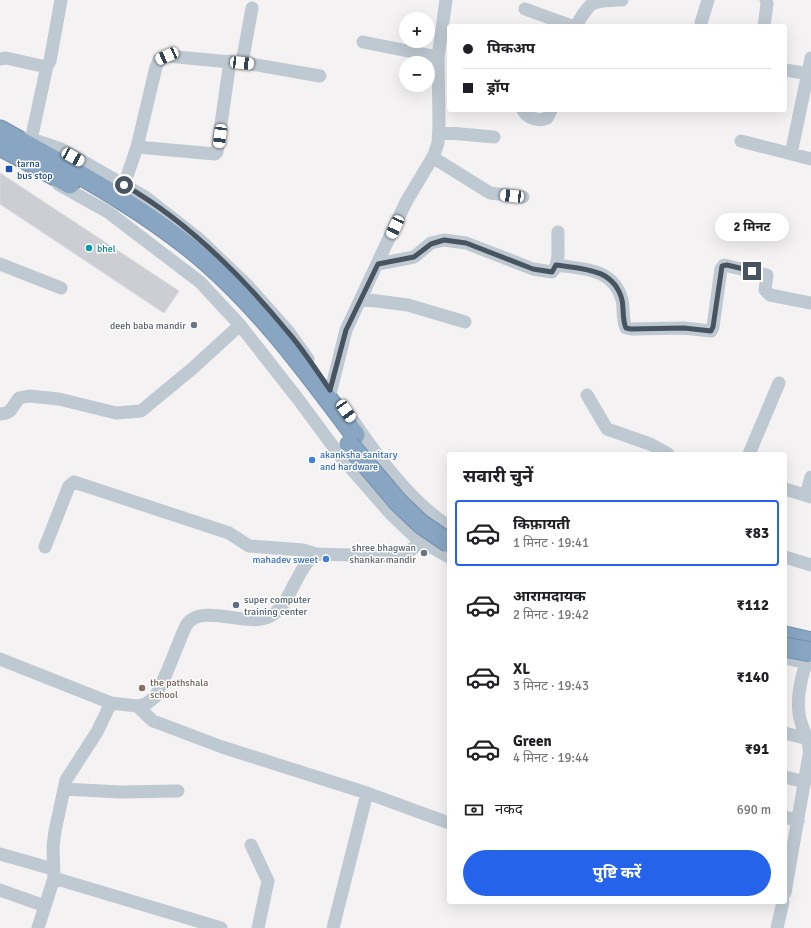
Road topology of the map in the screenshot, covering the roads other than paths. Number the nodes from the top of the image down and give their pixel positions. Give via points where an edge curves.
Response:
1 (61, 0) edge
2 (446, 0) edge
3 (622, 0) edge
4 (708, 0) edge
5 (766, 0) edge
6 (252, 8) dead end
7 (525, 9) dead end
8 (702, 23) dead end
9 (566, 24) edge
10 (577, 24) edge
11 (764, 24) edge
12 (363, 42) dead end
13 (438, 57) junction
14 (811, 58) edge
15 (0, 59) edge
16 (236, 62) junction
17 (47, 66) junction
18 (787, 70) edge
19 (809, 74) edge
20 (320, 76) dead end
21 (444, 89) edge
22 (525, 112) edge
23 (550, 112) edge
24 (0, 130) edge
25 (439, 132) junction
26 (494, 138) dead end
27 (31, 140) junction
28 (741, 141) dead end
29 (0, 147) edge
30 (137, 148) junction
31 (791, 154) junction
32 (434, 155) junction
33 (811, 160) edge
34 (124, 185) junction
35 (523, 197) dead end
36 (558, 232) dead end
37 (0, 264) edge
38 (378, 264) junction
39 (556, 265) junction
40 (61, 288) dead end
41 (361, 299) junction
42 (811, 303) edge
43 (465, 322) dead end
44 (240, 325) junction
45 (778, 383) dead end
46 (330, 390) junction
47 (587, 395) dead end
48 (0, 414) edge
49 (352, 440) junction
50 (664, 452) edge
51 (750, 452) edge
52 (811, 477) edge
53 (787, 490) edge
54 (809, 496) edge
55 (446, 526) edge
56 (421, 541) junction
57 (447, 542) edge
58 (45, 547) dead end
59 (316, 554) junction
60 (447, 556) edge
61 (787, 558) edge
62 (811, 565) edge
63 (787, 631) edge
64 (787, 636) edge
65 (811, 637) edge
66 (811, 642) edge
67 (811, 646) edge
68 (787, 648) edge
69 (0, 658) edge
70 (787, 658) edge
71 (809, 660) edge
72 (111, 703) junction
73 (137, 706) junction
74 (787, 734) edge
75 (808, 739) junction
76 (787, 778) edge
77 (805, 782) junction
78 (64, 789) junction
79 (178, 791) dead end
80 (367, 793) junction
81 (787, 818) edge
82 (447, 821) edge
83 (798, 821) junction
84 (251, 845) dead end
85 (0, 854) edge
86 (53, 874) junction
87 (787, 882) edge
88 (0, 890) edge
89 (783, 904) edge
90 (46, 906) junction
91 (38, 928) edge
92 (221, 928) edge
93 (258, 928) edge
94 (333, 928) edge
95 (778, 928) edge

1 - 17 street
2 - 13 street
3 - 10 street via 595,1 589,4
4 - 8 street
5 - 11 street via 768,4
6 - 16 street
7 - 9 street
12 - 13 street
13 - 21 street
14 - 19 street
15 - 17 street
16 - 20 street
16 - 30 street via 167,56 159,60
16 - 30 street via 215,154
17 - 27 street
18 - 19 street
19 - 31 street
21 - 25 street
22 - 23 street via 539,120 547,118
24 - 27 street
24 - 49 highway via 129,204 207,262 269,323 295,354
25 - 26 street
25 - 32 street
27 - 34 street via 61,149
28 - 31 street
29 - 44 street via 26,166 108,212 200,282
29 - 49 highway via 88,193 132,221 203,274 266,335
30 - 34 street
31 - 33 street
32 - 35 street via 437,160 490,193
32 - 38 street via 406,202
34 - 46 street via 199,239 247,285 288,331
36 - 39 street
37 - 40 street
38 - 39 street via 414,257 431,244 444,240 466,243 533,269 552,272
38 - 41 street
39 - 42 street via 597,271 610,279 620,295 624,308 624,324 626,328 631,329 684,328 711,331 721,269 724,265 766,275 765,290 770,295
41 - 43 street via 408,305
41 - 46 street via 342,342
44 - 48 street via 141,411 116,413 58,399 29,396 19,398 10,411
44 - 56 street via 341,457 390,513
45 - 51 street
46 - 55 street via 373,449 411,494
47 - 50 street via 607,429 650,444
49 - 55 highway via 432,520
49 - 57 highway, bridge via 398,502 421,524
52 - 54 street
53 - 54 street
55 - 56 street
56 - 59 street via 408,552 384,556
56 - 60 street
58 - 59 street via 69,486 74,482 229,533 249,546 303,550
59 - 73 street via 307,563 278,610 266,618 260,620 204,616 193,619 188,624 155,697 146,704
61 - 62 street
63 - 65 street
64 - 66 highway
67 - 71 street
68 - 71 highway, bridge
69 - 72 street
70 - 71 street
71 - 75 street via 800,687 798,708 800,722
72 - 73 street
72 - 78 street via 97,732 70,773
73 - 80 street via 153,721 164,726
74 - 75 street
75 - 77 street via 810,748
76 - 77 street
77 - 83 street
78 - 79 street via 120,792
78 - 86 street via 55,831
80 - 82 street
80 - 94 street
81 - 83 street
83 - 87 street
84 - 93 street via 268,882
85 - 86 street
86 - 90 street
86 - 92 street
88 - 90 street
89 - 95 street
90 - 91 street

